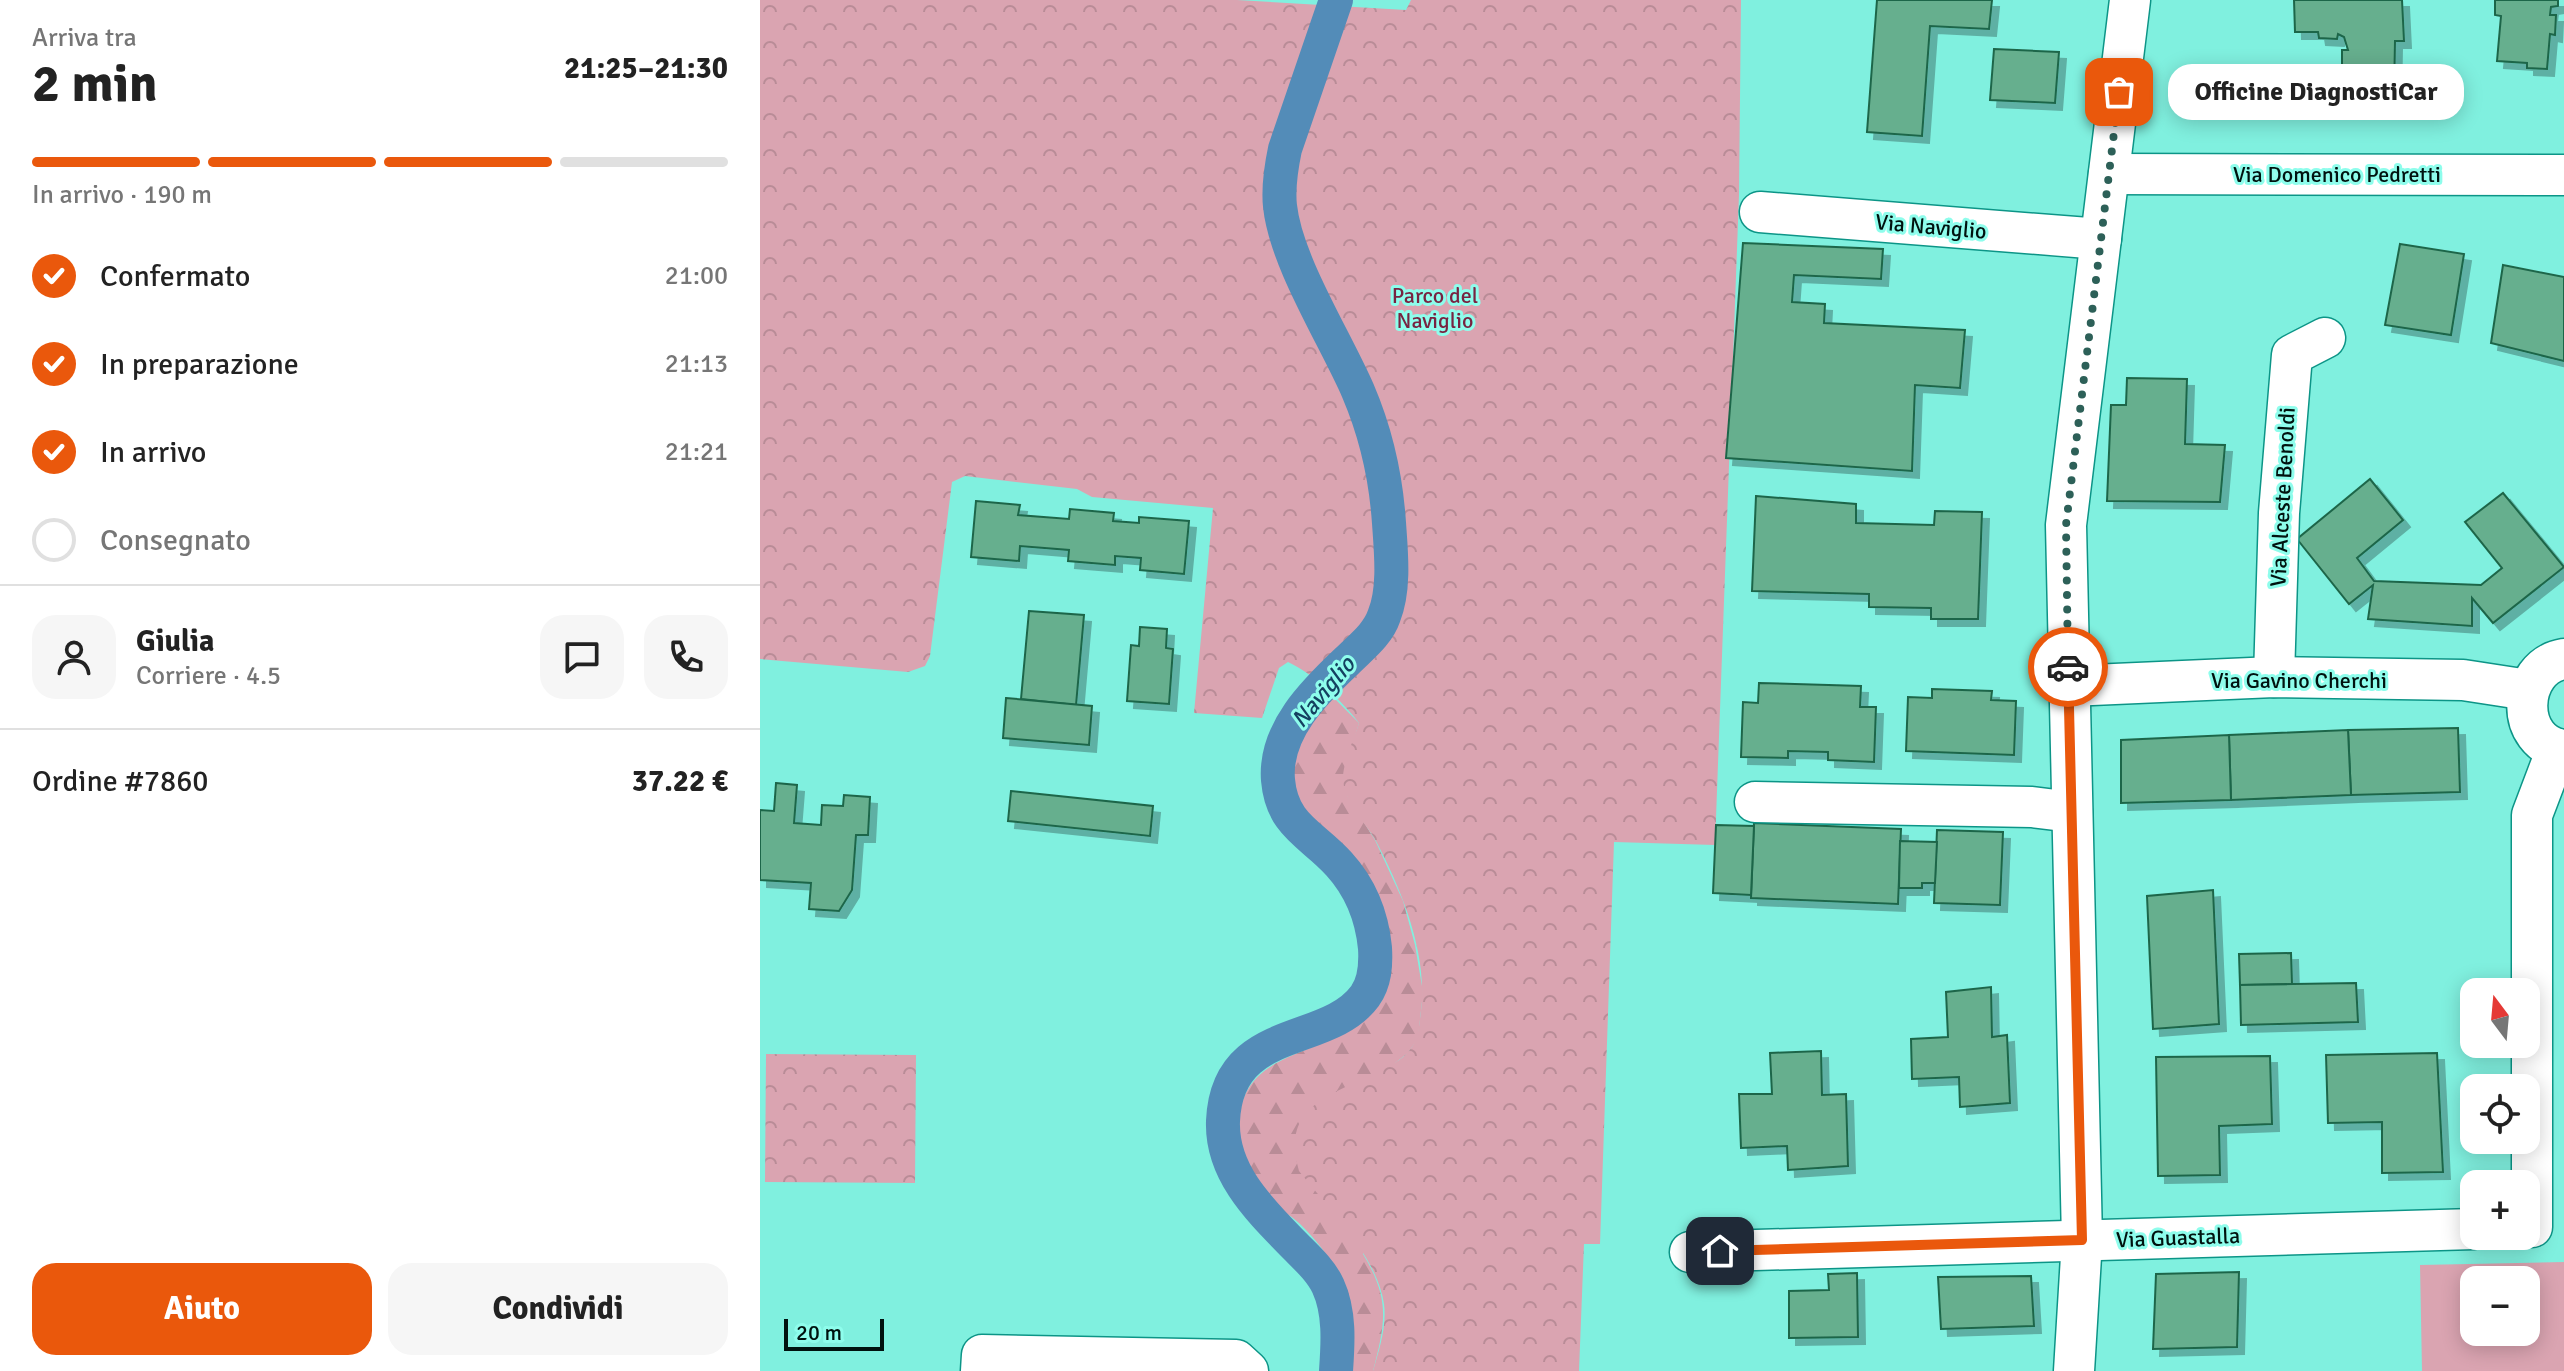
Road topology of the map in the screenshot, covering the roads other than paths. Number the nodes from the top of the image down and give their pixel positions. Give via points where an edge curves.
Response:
1 (2130, 0) edge
2 (2109, 174) junction
3 (2564, 175) edge
4 (1760, 212) dead end
5 (2101, 239) junction
6 (2325, 338) dead end
7 (2564, 659) edge
8 (2274, 677) junction
9 (2069, 686) junction
10 (2528, 690) junction
11 (2560, 749) edge
12 (1755, 802) dead end
13 (2072, 812) junction
14 (2541, 1227) edge
15 (2460, 1229) edge
16 (2082, 1240) junction
17 (1690, 1252) dead end
18 (981, 1371) edge
19 (1248, 1371) edge
20 (2074, 1371) edge

1 - 2 street
2 - 3 street, Via Domenico Pedretti
2 - 5 street
4 - 5 street, Via Naviglio
5 - 9 street via 2066,525
6 - 8 street, Via Alceste Benoldi via 2292,355 2279,513
7 - 10 street via 2539,671
8 - 9 street, Via Gavino Cherchi
8 - 10 street, Via Gavino Cherchi via 2463,680
9 - 13 street
10 - 11 street via 2529,722 2542,740
11 - 14 street via 2532,815
12 - 13 street
13 - 16 street
15 - 16 street, Via Guastalla
16 - 17 street, Via Guastalla
16 - 20 street
18 - 19 street via 982,1355 1236,1360

